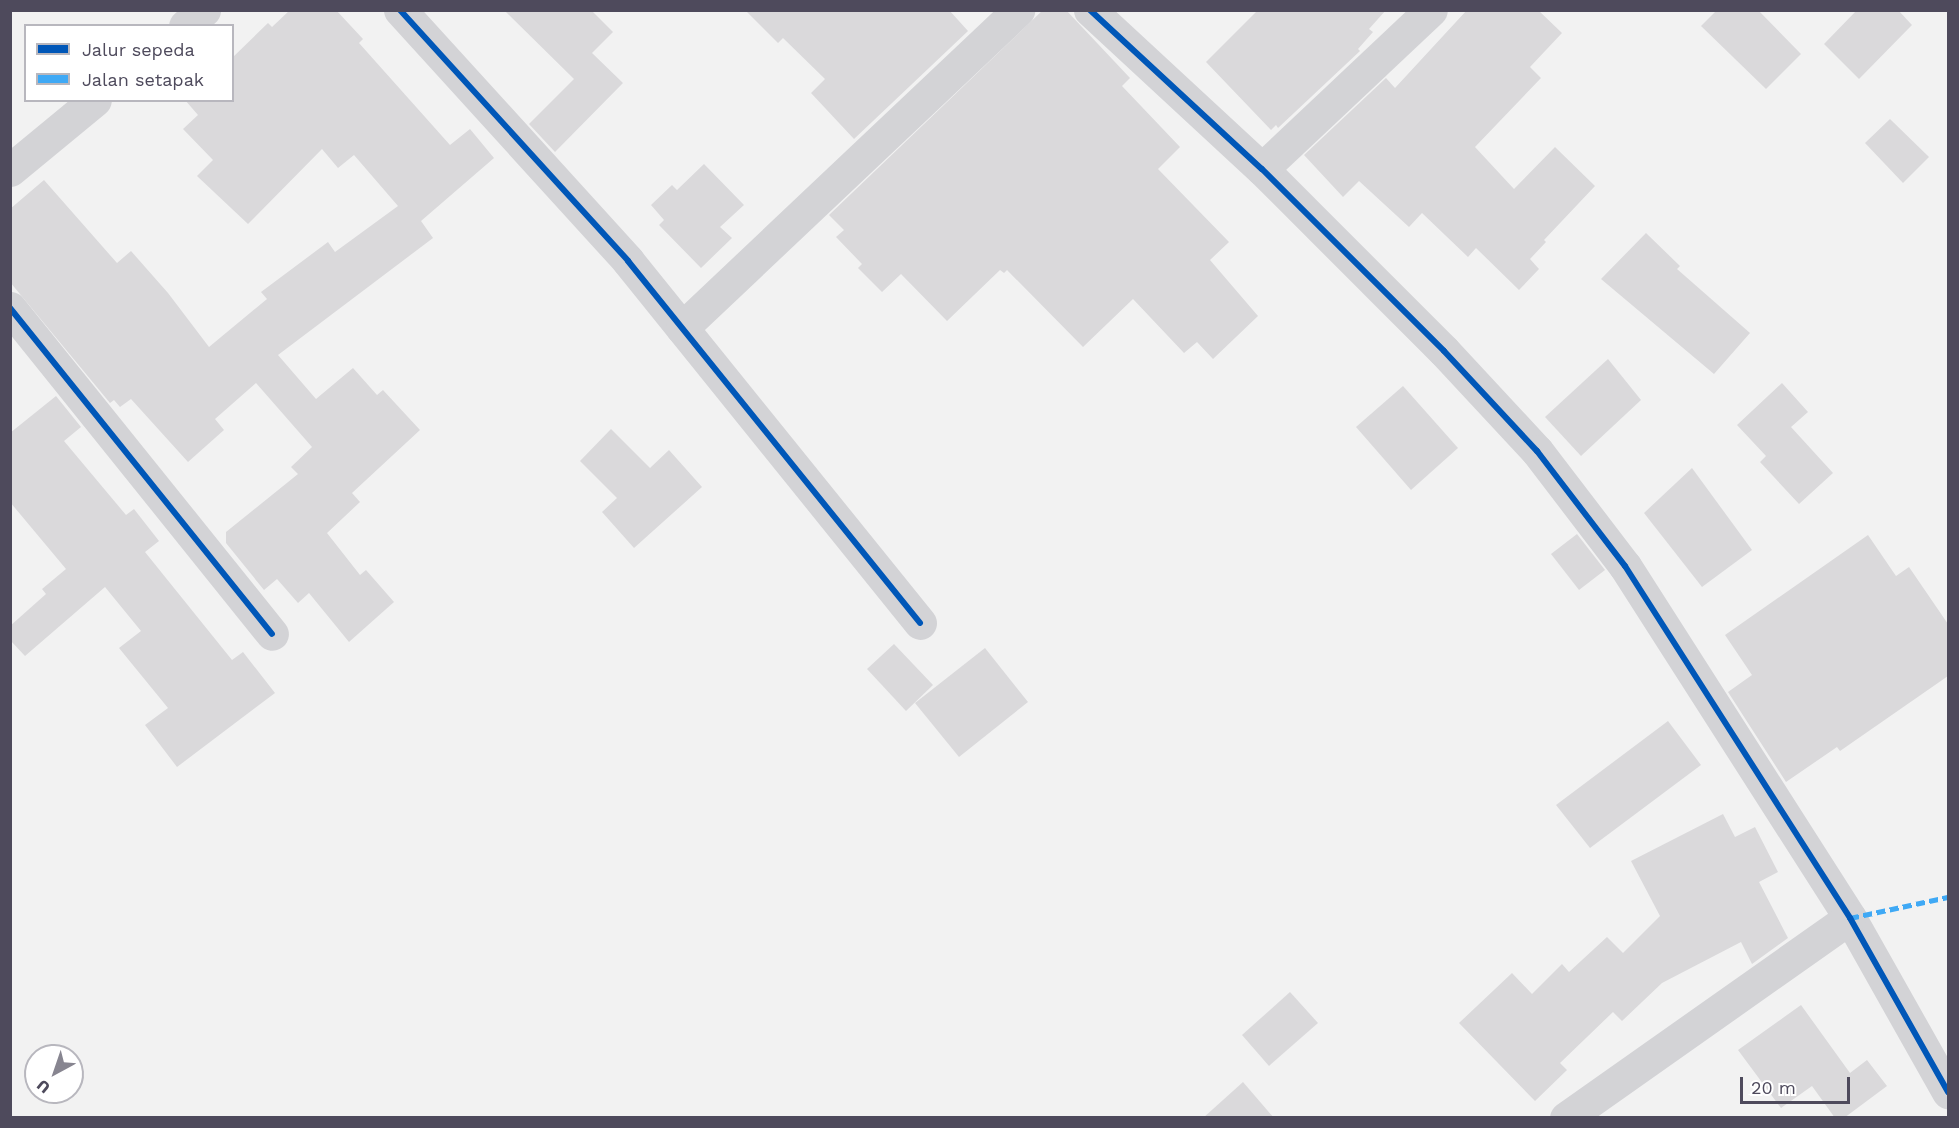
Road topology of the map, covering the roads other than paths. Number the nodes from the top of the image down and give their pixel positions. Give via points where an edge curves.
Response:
1 (204, 10) edge
2 (400, 10) edge
3 (1018, 10) edge
4 (1090, 10) edge
5 (1431, 10) edge
6 (188, 24) edge
7 (93, 102) edge
8 (10, 170) edge
9 (1262, 170) junction
10 (10, 308) edge
11 (682, 328) junction
12 (920, 623) dead end
13 (272, 634) dead end
14 (1850, 918) junction
15 (1948, 1092) edge
16 (1566, 1118) edge

1 - 6 street
2 - 11 street via 628,261
3 - 11 street
4 - 9 street
5 - 9 street
7 - 8 street
9 - 14 street via 1444,351 1537,451 1625,566
10 - 13 street
11 - 12 street
14 - 15 street
14 - 16 street

